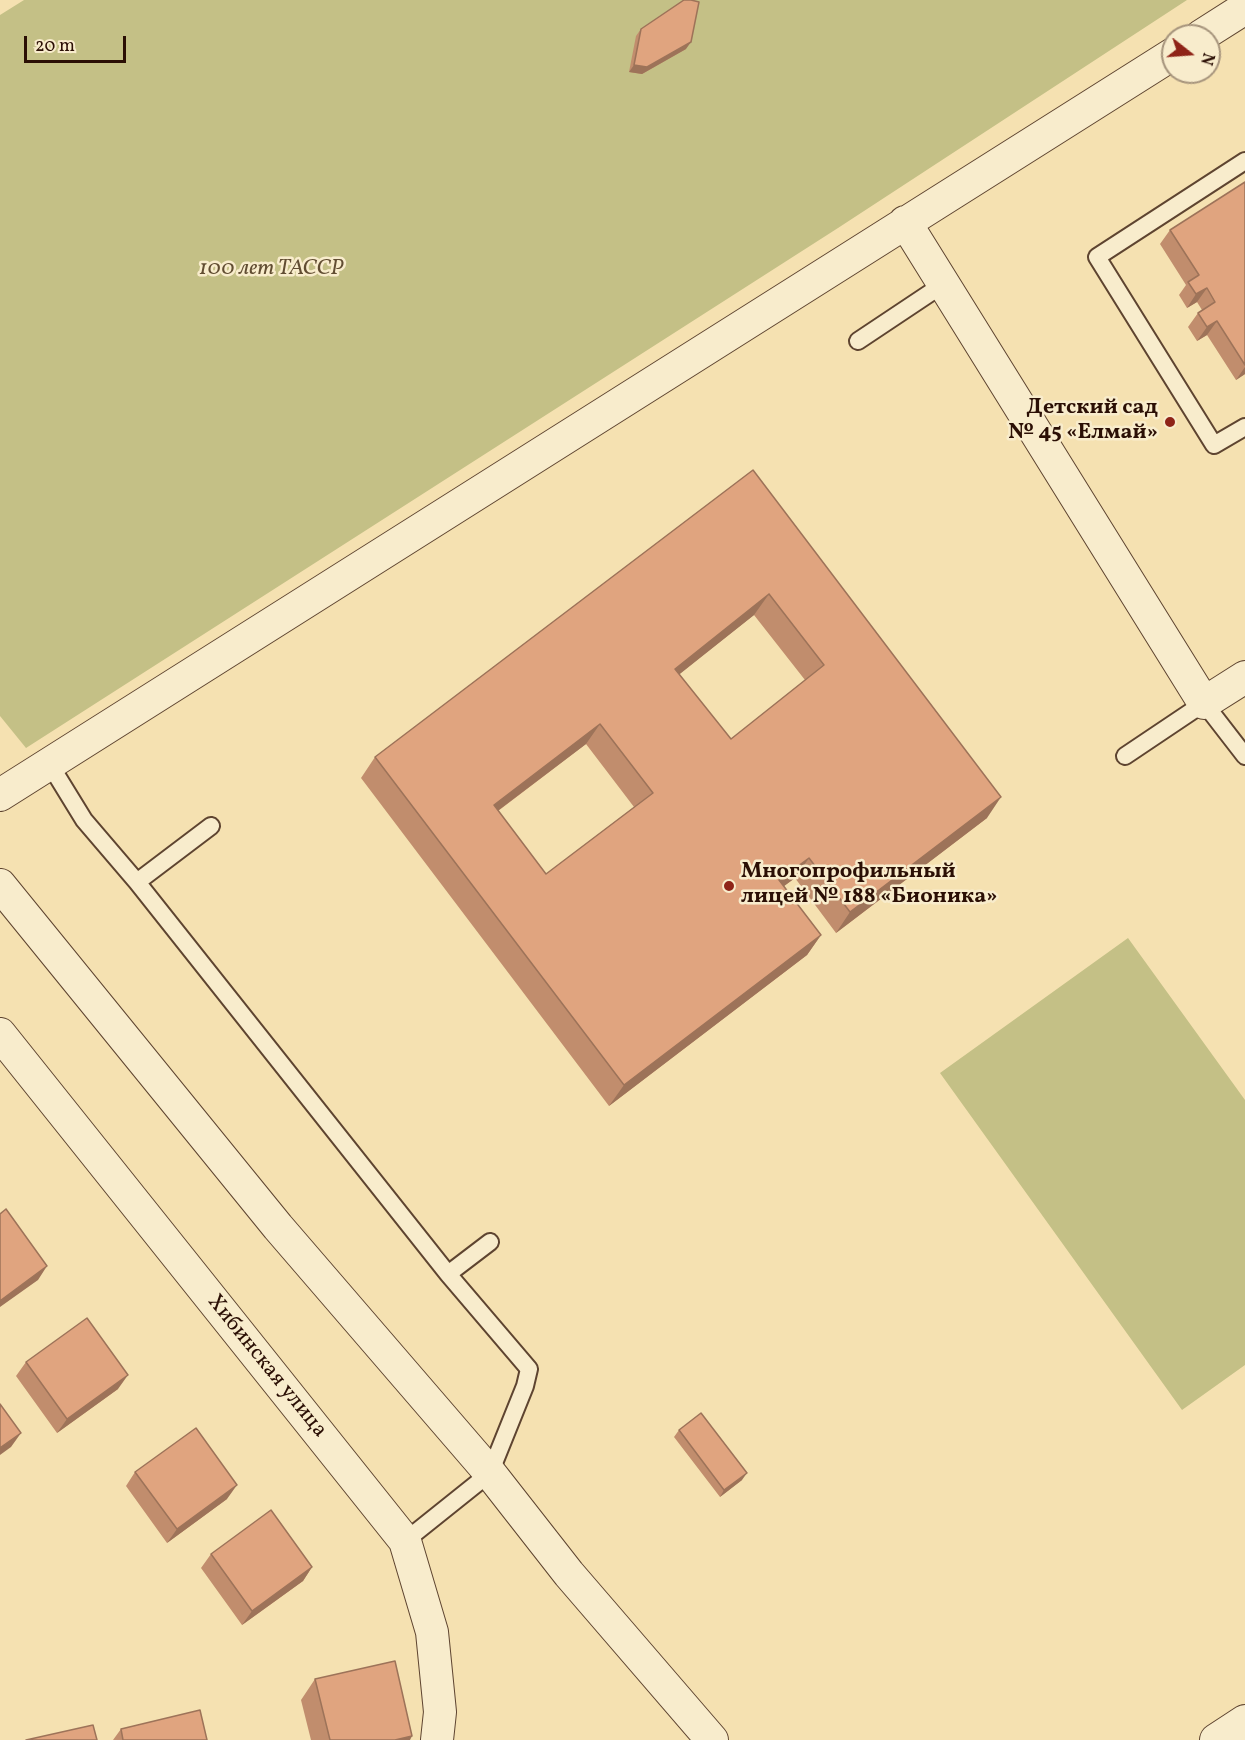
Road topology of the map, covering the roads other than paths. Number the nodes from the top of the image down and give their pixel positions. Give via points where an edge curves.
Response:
1 (1245, 8) edge
2 (1220, 24) edge
3 (1161, 62) edge
4 (1245, 161) edge
5 (905, 222) junction
6 (942, 285) junction
7 (858, 341) dead end
8 (1245, 427) edge
9 (1245, 677) edge
10 (1204, 703) junction
11 (1125, 756) dead end
12 (1245, 756) edge
13 (49, 763) junction
14 (0, 795) edge
15 (211, 826) dead end
16 (137, 882) junction
17 (0, 885) edge
18 (0, 1034) edge
19 (490, 1242) dead end
20 (448, 1274) junction
21 (490, 1473) junction
22 (405, 1541) junction
23 (1245, 1721) edge
24 (437, 1740) edge
25 (712, 1740) edge
26 (1216, 1740) edge

1 - 2 street
3 - 5 street
4 - 8 lane via 1097,256 1214,445
5 - 6 street
5 - 13 street
6 - 7 lane
6 - 10 street
9 - 10 street
10 - 11 lane
10 - 12 lane
13 - 14 street
13 - 16 lane via 84,820
15 - 16 lane
16 - 20 lane
17 - 21 street via 278,1227
18 - 22 street, Хибинская улица
19 - 20 lane
20 - 21 lane via 529,1369
21 - 22 lane
21 - 25 street via 569,1574
22 - 24 street, Хибинская улица via 432,1632 440,1712
23 - 26 street

